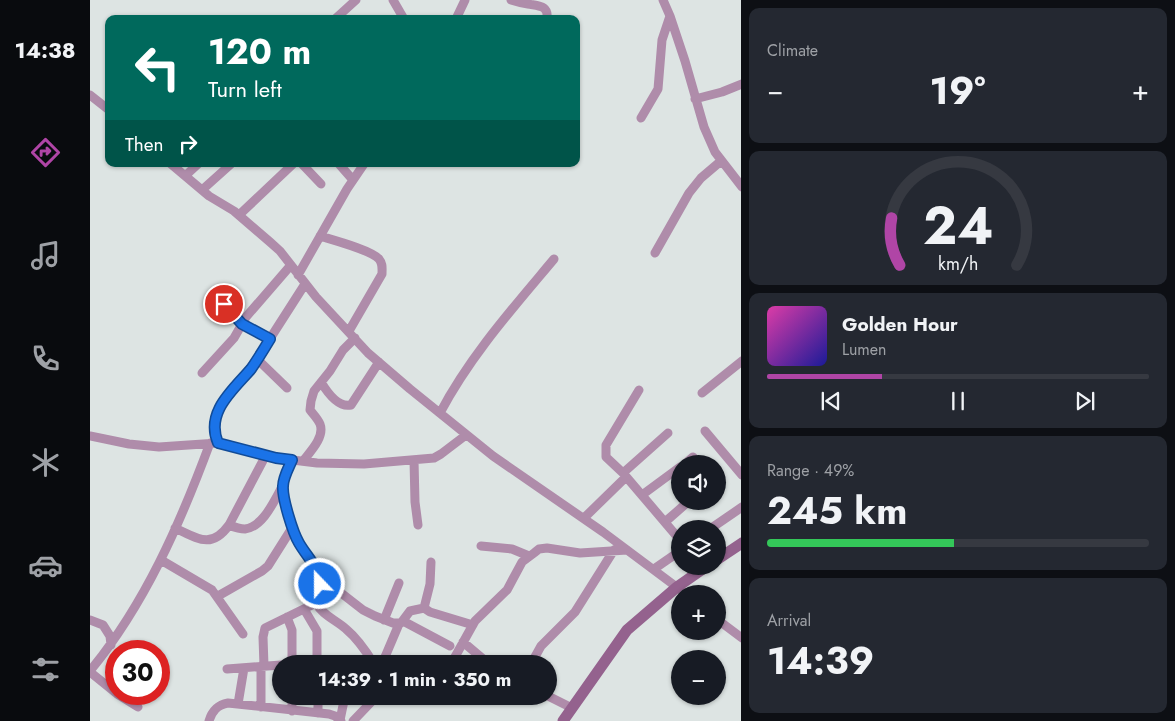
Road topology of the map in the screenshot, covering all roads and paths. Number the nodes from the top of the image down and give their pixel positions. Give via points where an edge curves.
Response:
1 (356, 0) edge
2 (394, 0) edge
3 (465, 0) edge
4 (511, 0) edge
5 (663, 0) edge
6 (339, 15) edge
7 (399, 15) edge
8 (458, 15) edge
9 (548, 15) edge
10 (670, 16) junction
11 (741, 84) edge
12 (90, 95) edge
13 (695, 99) junction
14 (105, 107) edge
15 (641, 118) dead end
16 (721, 161) junction
17 (174, 167) edge
18 (195, 167) edge
19 (228, 167) edge
20 (289, 167) edge
21 (305, 167) edge
22 (342, 167) edge
23 (362, 167) edge
24 (185, 176) junction
25 (353, 180) junction
26 (321, 184) dead end
27 (741, 187) edge
28 (202, 190) junction
29 (239, 216) junction
30 (320, 236) junction
31 (655, 253) dead end
32 (554, 259) dead end
33 (291, 265) junction
34 (298, 275) junction
35 (305, 284) junction
36 (216, 296) dead end
37 (242, 324) junction
38 (352, 335) junction
39 (270, 339) junction
40 (257, 359) junction
41 (741, 360) edge
42 (379, 362) junction
43 (202, 373) dead end
44 (321, 382) junction
45 (287, 388) dead end
46 (639, 390) dead end
47 (702, 393) dead end
48 (440, 413) junction
49 (705, 431) dead end
50 (668, 433) dead end
51 (466, 434) junction
52 (90, 436) edge
53 (214, 443) junction
54 (266, 455) junction
55 (292, 460) junction
56 (414, 460) junction
57 (303, 462) junction
58 (671, 474) edge
59 (624, 475) junction
60 (741, 475) edge
61 (282, 487) junction
62 (642, 495) junction
63 (741, 506) edge
64 (679, 510) edge
65 (584, 518) junction
66 (722, 520) edge
67 (665, 522) junction
68 (229, 525) junction
69 (418, 525) dead end
70 (175, 528) junction
71 (292, 528) junction
72 (671, 529) edge
73 (741, 543) edge
74 (481, 546) dead end
75 (614, 550) junction
76 (627, 550) junction
77 (726, 553) edge
78 (529, 556) junction
79 (671, 557) edge
80 (161, 560) junction
81 (431, 562) dead end
82 (654, 570) junction
83 (696, 575) edge
84 (399, 583) dead end
85 (320, 584) junction
86 (674, 585) edge
87 (686, 585) edge
88 (218, 596) junction
89 (671, 597) edge
90 (316, 603) junction
91 (424, 608) junction
92 (304, 609) junction
93 (287, 617) junction
94 (90, 620) edge
95 (384, 620) junction
96 (401, 622) junction
97 (472, 625) junction
98 (726, 626) edge
99 (243, 634) dead end
100 (741, 638) edge
101 (110, 640) edge
102 (114, 640) edge
103 (464, 642) junction
104 (450, 646) dead end
105 (105, 652) edge
106 (292, 655) edge
107 (317, 655) edge
108 (369, 655) edge
109 (386, 655) edge
110 (456, 655) edge
111 (479, 655) edge
112 (536, 655) edge
113 (263, 666) junction
114 (272, 666) edge
115 (244, 668) junction
116 (226, 669) dead end
117 (90, 671) edge
118 (105, 683) edge
119 (557, 700) edge
120 (238, 704) junction
121 (135, 705) edge
122 (292, 705) edge
123 (318, 705) edge
124 (344, 705) edge
125 (368, 705) edge
126 (138, 707) dead end
127 (261, 707) junction
128 (572, 708) junction
129 (292, 710) junction
130 (318, 713) junction
131 (340, 720) edge
132 (209, 721) edge
133 (353, 721) edge
134 (563, 721) edge

1 - 6 street
2 - 7 street
3 - 8 street
4 - 9 street via 538,5 545,8
5 - 10 street
10 - 13 street
10 - 15 street via 662,40 658,89
11 - 13 street
12 - 14 street
13 - 16 street via 704,127
16 - 27 street
16 - 31 street via 701,178 689,194
17 - 24 street
18 - 24 street
19 - 28 street
20 - 29 street
21 - 26 street
22 - 25 street
23 - 25 street
24 - 28 street
25 - 30 street
28 - 29 street
29 - 33 street via 275,246
30 - 34 street
30 - 38 street via 366,251 378,257 382,265 382,274
32 - 48 street via 479,351
33 - 34 street
33 - 37 street
34 - 35 street
35 - 38 street
35 - 39 street
36 - 37 street
37 - 39 street
37 - 43 street via 234,338
38 - 42 street
38 - 44 street
39 - 40 street
40 - 45 street
40 - 53 street via 219,408
41 - 47 street
42 - 44 street via 351,405 341,404 330,396
42 - 48 street
44 - 57 street via 314,391 310,407 321,430
46 - 59 street via 606,445 606,457
48 - 51 street
49 - 60 street
50 - 59 street
51 - 56 street via 434,458
51 - 65 street
52 - 53 street via 159,447
53 - 54 street
53 - 70 street
54 - 55 street
54 - 68 street
55 - 57 street
55 - 61 street
56 - 57 street via 364,464
56 - 69 street
58 - 62 street
59 - 62 street
59 - 65 street
61 - 68 street via 264,516 254,525 242,529
61 - 71 street
62 - 67 street
63 - 66 street
64 - 67 street
65 - 76 street
67 - 72 street
68 - 70 street via 222,535 208,541
70 - 80 street
71 - 85 street via 319,573
71 - 88 street via 268,566
73 - 77 street
74 - 78 street via 512,548
75 - 76 street
75 - 78 street via 580,553 547,548
75 - 112 street via 576,612
76 - 82 street
78 - 97 street via 522,562 507,590
79 - 82 street
80 - 88 street via 206,585
80 - 102 street
81 - 91 street
82 - 86 street
83 - 87 street
84 - 95 street
85 - 90 street
85 - 95 street via 336,589 363,610
88 - 99 street
89 - 128 street via 627,630
90 - 92 street
90 - 108 street via 321,611 362,644
91 - 96 street via 410,611
91 - 97 street
92 - 93 street
92 - 107 street via 316,631
93 - 106 street via 292,630
93 - 113 street via 263,632
94 - 101 street via 103,625
95 - 96 street
96 - 104 street
96 - 109 street
97 - 103 street
98 - 100 street
103 - 110 street
103 - 111 street
105 - 117 street
113 - 114 street
113 - 115 street
113 - 127 street
115 - 116 street
115 - 120 street
117 - 118 street
119 - 128 street
120 - 127 street
120 - 132 street via 218,706
121 - 126 street
122 - 129 street
123 - 130 street
124 - 131 street
125 - 133 street
127 - 129 street
128 - 134 street
129 - 130 street
130 - 131 street

